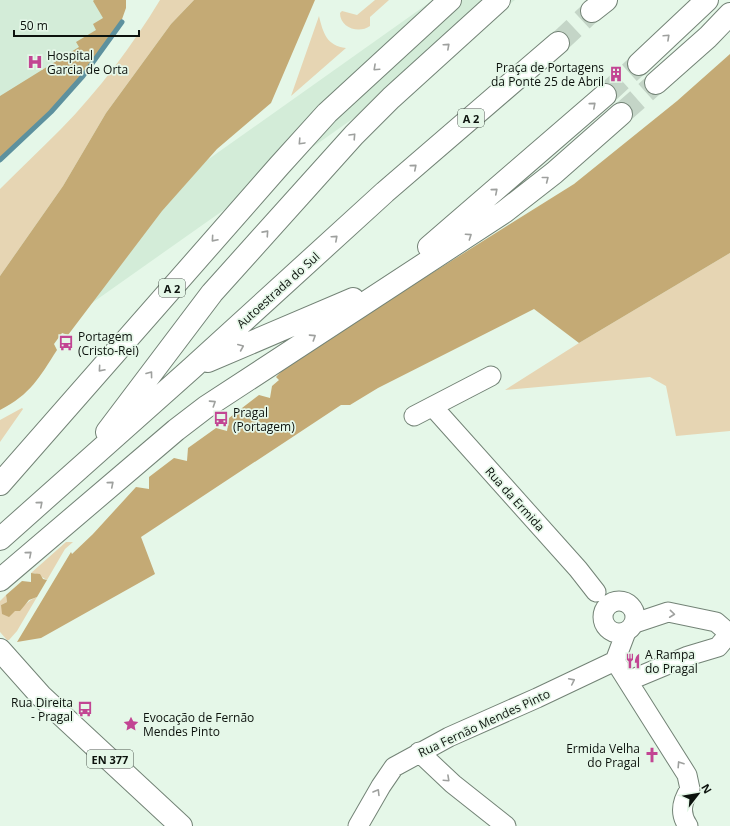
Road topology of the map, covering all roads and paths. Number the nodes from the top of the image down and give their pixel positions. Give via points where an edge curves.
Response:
1 (450, 0) edge
2 (499, 0) edge
3 (707, 0) edge
4 (730, 14) edge
5 (558, 43) tunnel mouth
6 (639, 64) tunnel mouth
7 (656, 83) tunnel mouth
8 (605, 96) tunnel mouth
9 (621, 114) tunnel mouth
10 (192, 368) junction
11 (491, 376) dead end
12 (433, 407) junction
13 (414, 416) dead end
14 (76, 472) junction
15 (0, 484) edge
16 (0, 538) edge
17 (0, 580) edge
18 (596, 592) junction
19 (618, 601) junction
20 (603, 615) junction
21 (630, 628) junction
22 (730, 634) edge
23 (0, 650) edge
24 (615, 661) junction
25 (628, 681) junction
26 (419, 752) junction
27 (181, 826) edge
28 (358, 826) edge
29 (506, 826) edge
30 (688, 826) edge

1 -> 15 main road, A 2 via 316,125
14 -> 2 main road via 212,293 380,108
6 -> 3 main road
4 - 7 main road
10 -> 5 main road, Autoestrada do Sul / A 2 via 385,192
10 -> 8 main road via 367,293 434,244
17 -> 9 main road via 182,425 504,212 554,173
10 - 14 main road, Autoestrada do Sul / A 2
11 - 12 street
12 - 13 street
12 - 18 street, Rua da Ermida
16 -> 14 main road, Autoestrada do Sul / A 2
18 - 19 street
18 - 20 street
19 - 20 street via 609,604
19 - 21 street via 624,601 633,608 636,617
20 - 21 street via 607,629 615,633
21 -> 22 street via 668,612 716,622
21 - 24 street
22 - 25 street via 718,647 688,656
23 - 27 main road, EN 377 via 41,696
24 - 25 street
26 -> 24 street, Rua Fernão Mendes Pinto
30 -> 25 street via 682,812 684,798 690,789 687,775
28 -> 26 street, Rua Fernão Mendes Pinto via 394,767
26 -> 29 street via 453,784

